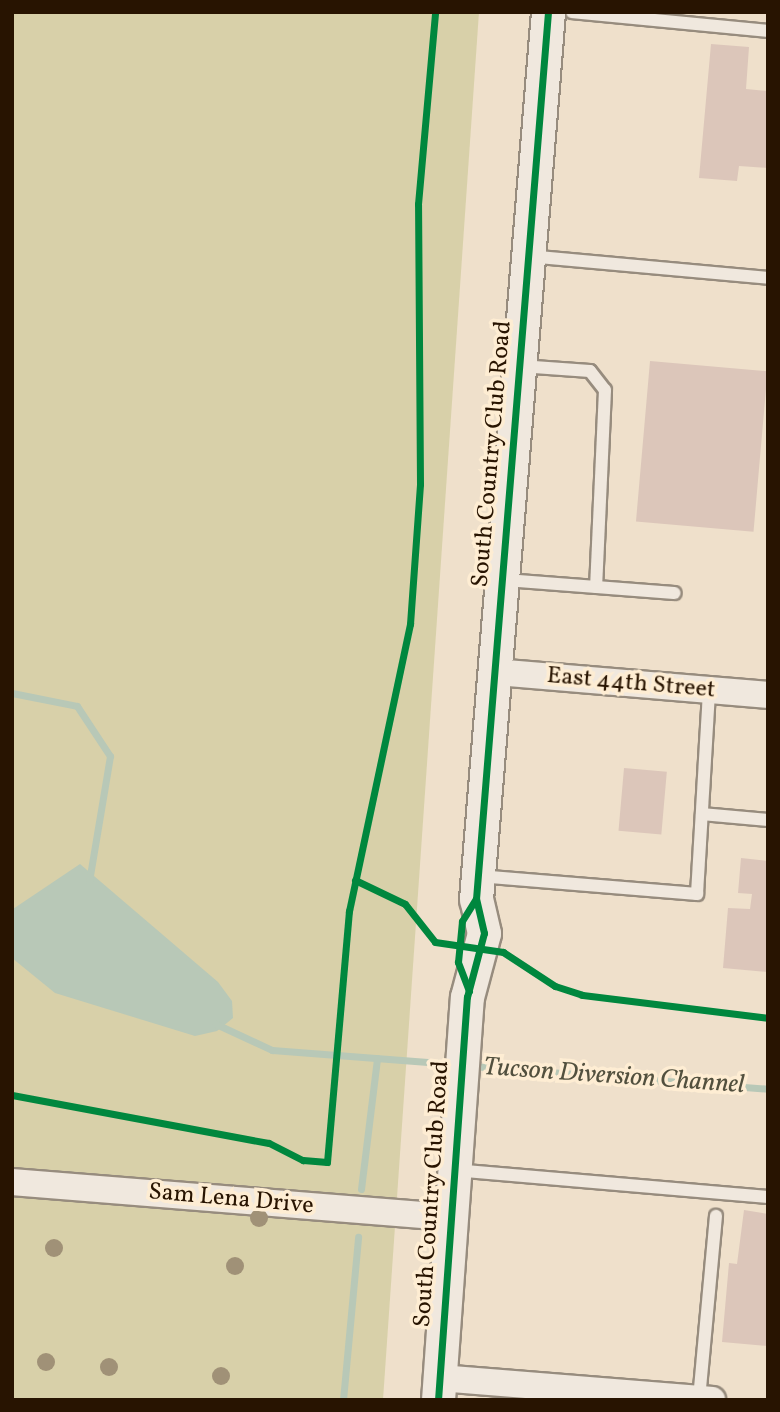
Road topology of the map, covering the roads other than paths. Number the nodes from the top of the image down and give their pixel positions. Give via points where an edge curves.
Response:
1 (548, 12) edge
2 (572, 12) edge
3 (768, 32) edge
4 (528, 256) junction
5 (768, 278) edge
6 (519, 366) junction
7 (502, 580) junction
8 (596, 587) junction
9 (675, 593) dead end
10 (495, 672) junction
11 (709, 692) junction
12 (768, 695) edge
13 (702, 814) junction
14 (768, 820) edge
15 (477, 888) junction
16 (454, 1158) junction
17 (12, 1182) edge
18 (768, 1197) edge
19 (716, 1216) dead end
20 (450, 1217) junction
21 (439, 1389) edge
22 (572, 1394) edge
23 (706, 1399) edge

1 - 4 street, South Country Club Road
2 - 3 lane
4 - 5 lane
4 - 6 street, South Country Club Road
6 - 7 street, South Country Club Road
6 - 8 lane via 590,371 605,390
7 - 8 lane
7 - 10 street, South Country Club Road
8 - 9 lane
10 - 11 street, East 44th Street
10 - 15 street, South Country Club Road
11 - 12 street, East 44th Street
11 - 13 lane
13 - 14 lane
13 - 15 lane via 697,894
15 - 16 street, South Country Club Road via 462,921 458,962 468,994
16 - 18 lane
16 - 20 street, South Country Club Road
17 - 20 street, Sam Lena Drive
19 - 23 lane
20 - 21 street, South Country Club Road
21 - 22 street
22 - 23 street

